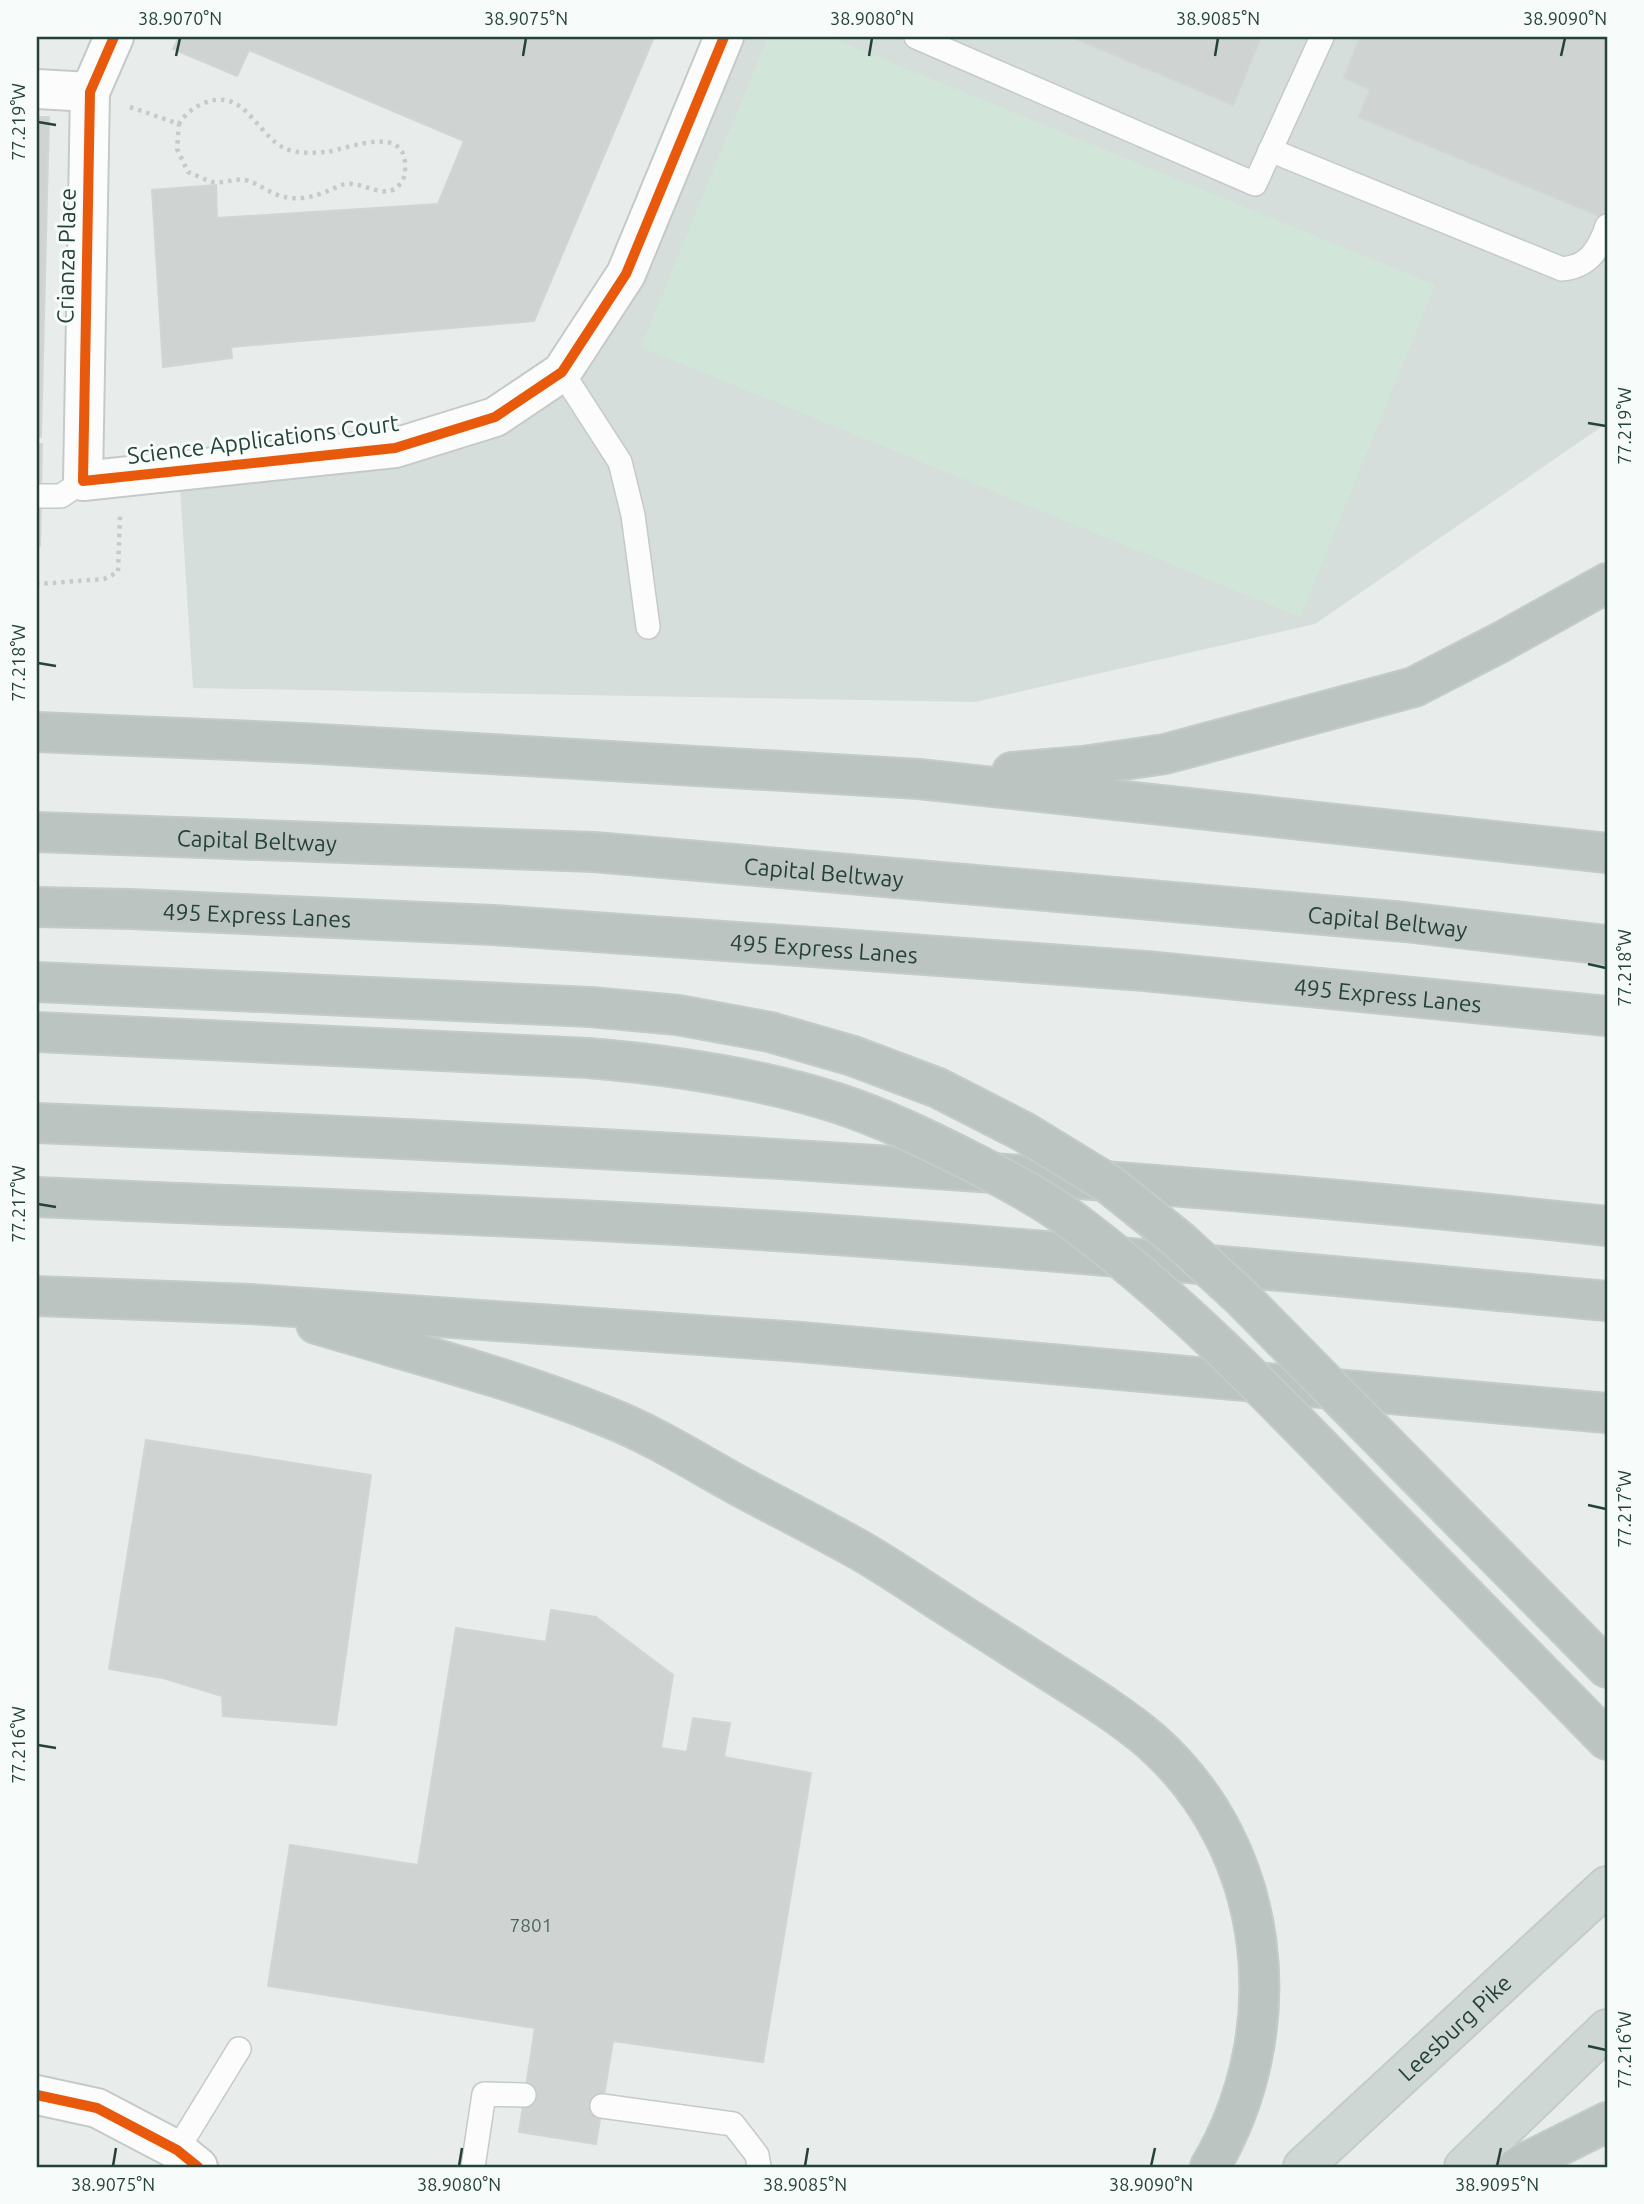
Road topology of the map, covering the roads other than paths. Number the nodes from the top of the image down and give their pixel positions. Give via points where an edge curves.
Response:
1 (114, 37) edge
2 (723, 37) edge
3 (916, 37) edge
4 (1322, 37) edge
5 (37, 89) edge
6 (90, 92) junction
7 (1270, 150) junction
8 (1607, 226) edge
9 (562, 372) junction
10 (83, 481) junction
11 (41, 496) dead end
12 (1607, 583) edge
13 (648, 627) dead end
14 (37, 732) edge
15 (919, 779) junction
16 (37, 832) edge
17 (1607, 853) edge
18 (37, 907) edge
19 (1607, 944) edge
20 (37, 982) edge
21 (1607, 1016) edge
22 (37, 1032) edge
23 (37, 1123) edge
24 (37, 1197) edge
25 (1607, 1226) edge
26 (37, 1296) edge
27 (1607, 1301) edge
28 (250, 1304) junction
29 (1607, 1413) edge
30 (1607, 1668) edge
31 (1607, 1740) edge
32 (1607, 1886) edge
33 (1607, 2029) edge
34 (239, 2049) dead end
35 (37, 2095) edge
36 (524, 2095) dead end
37 (602, 2106) dead end
38 (1607, 2122) edge
39 (188, 2158) edge
40 (473, 2167) edge
41 (759, 2167) edge
42 (1210, 2167) edge
43 (1303, 2167) edge
44 (1464, 2167) edge
45 (1517, 2167) edge

1 - 6 street, Crianza Place
2 - 9 street, Science Applications Court via 626,274
3 - 7 lane via 1255,184
4 - 7 lane
5 - 6 street
6 - 10 street, Crianza Place
7 - 8 lane via 1562,269 1575,268 1598,250
9 - 10 street, Science Applications Court via 495,417 394,448
9 - 13 lane via 620,462 633,515
10 - 11 lane via 61,496
12 - 15 highway via 1414,687 1165,754 1083,766
14 - 15 highway
15 - 17 highway
16 - 19 highway, Capital Beltway via 594,852 1405,922
18 - 21 highway, 495 Express Lanes via 493,925 841,949 1144,971
20 - 30 highway, bridge via 678,1015 770,1032 938,1088 1024,1132 1109,1184 1180,1241 1240,1296
22 - 31 highway, bridge via 587,1058 684,1068 838,1103 917,1135 999,1176 1080,1226 1147,1279 1205,1332
23 - 25 highway via 445,1140 912,1168 1449,1209
24 - 27 highway via 849,1236
26 - 28 highway
28 - 29 highway via 801,1342
28 - 42 highway via 540,1392 671,1446 864,1553 1112,1711 1152,1742 1181,1772 1227,1842 1256,1934 1260,1983 1256,2043 1234,2121
32 - 43 main road, Leesburg Pike
33 - 44 main road
34 - 39 lane
35 - 39 street via 97,2108
36 - 40 lane via 484,2094
37 - 41 lane via 733,2123 757,2155
38 - 45 highway

